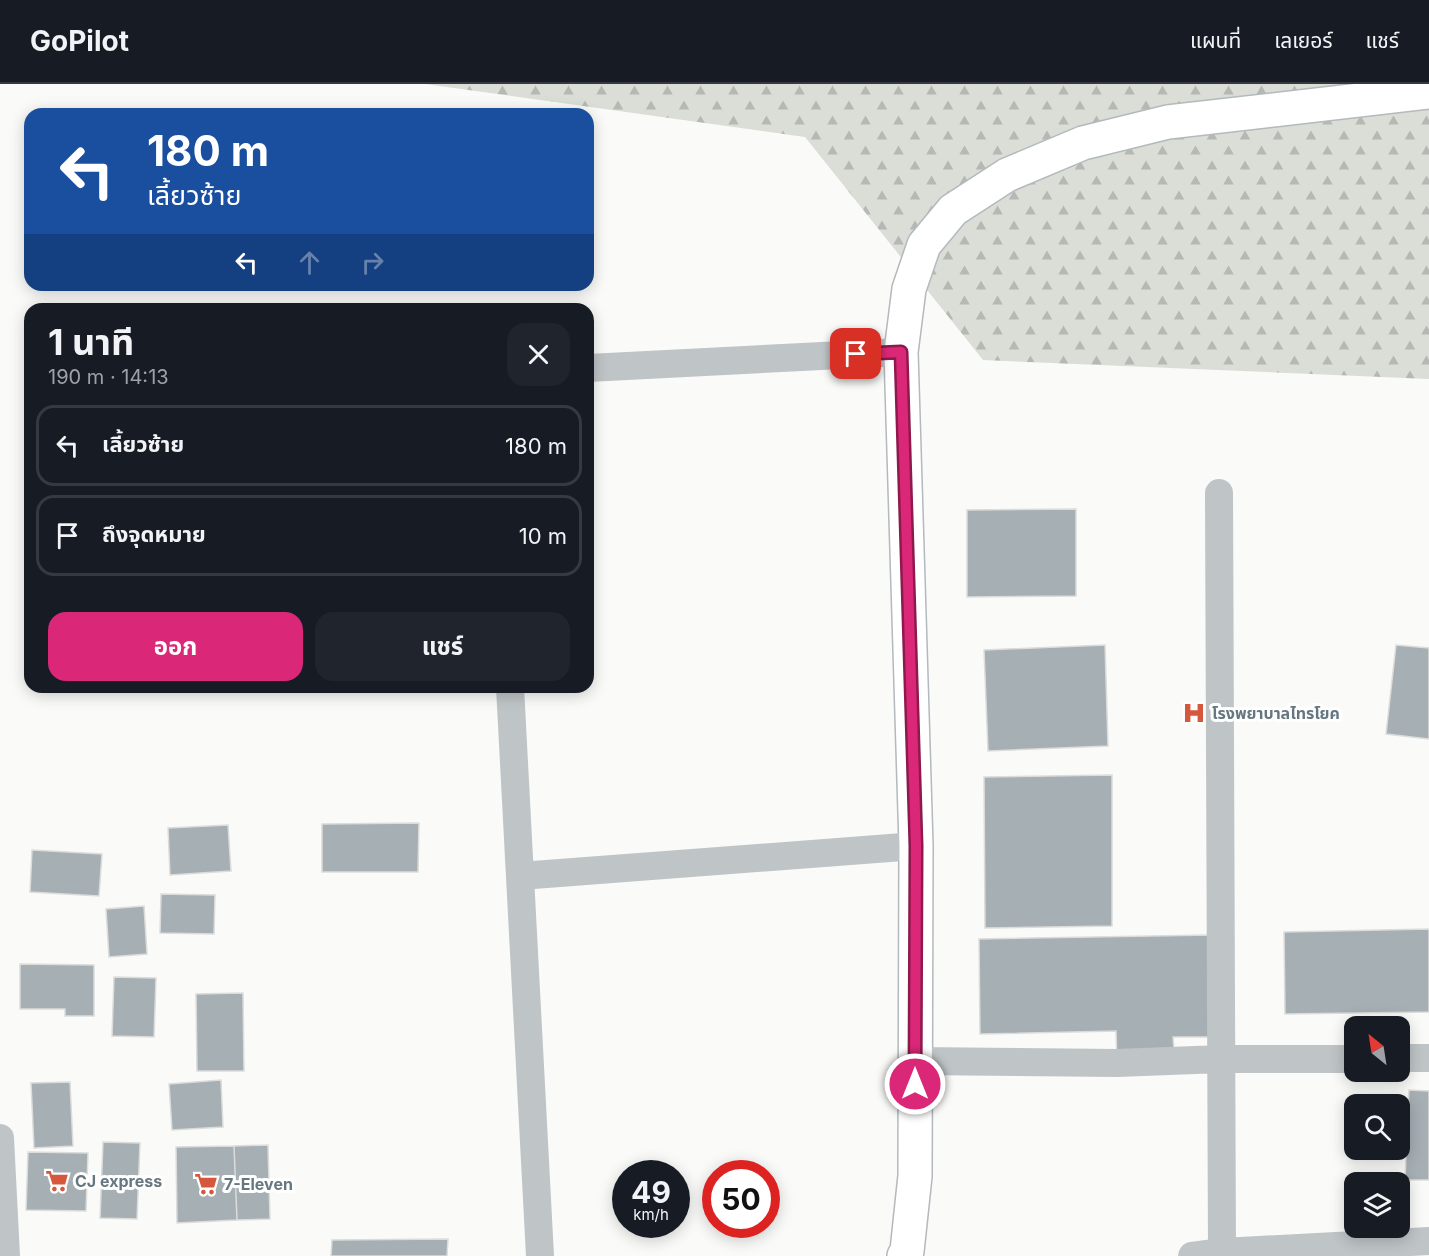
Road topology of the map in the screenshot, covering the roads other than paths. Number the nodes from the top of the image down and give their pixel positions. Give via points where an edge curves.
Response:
1 (1429, 92) edge
2 (901, 352) junction
3 (594, 368) edge
4 (1219, 493) dead end
5 (510, 693) edge
6 (916, 846) junction
7 (520, 876) junction
8 (1410, 1058) edge
9 (1429, 1058) edge
10 (1221, 1059) junction
11 (1344, 1059) edge
12 (915, 1061) junction
13 (0, 1138) edge
14 (1429, 1240) edge
15 (1222, 1252) junction
16 (6, 1256) edge
17 (540, 1256) edge
18 (904, 1256) edge
19 (1192, 1256) edge

1 - 2 main road via 1168,122 1083,144 1007,175 953,210 924,245 909,290
2 - 3 street
2 - 6 main road
4 - 10 street
5 - 7 street
6 - 7 street
6 - 12 main road
7 - 17 street
8 - 9 street
10 - 11 street
10 - 12 street via 1117,1063
10 - 15 street
12 - 18 main road via 915,1176
13 - 16 street
14 - 15 street
15 - 19 street

